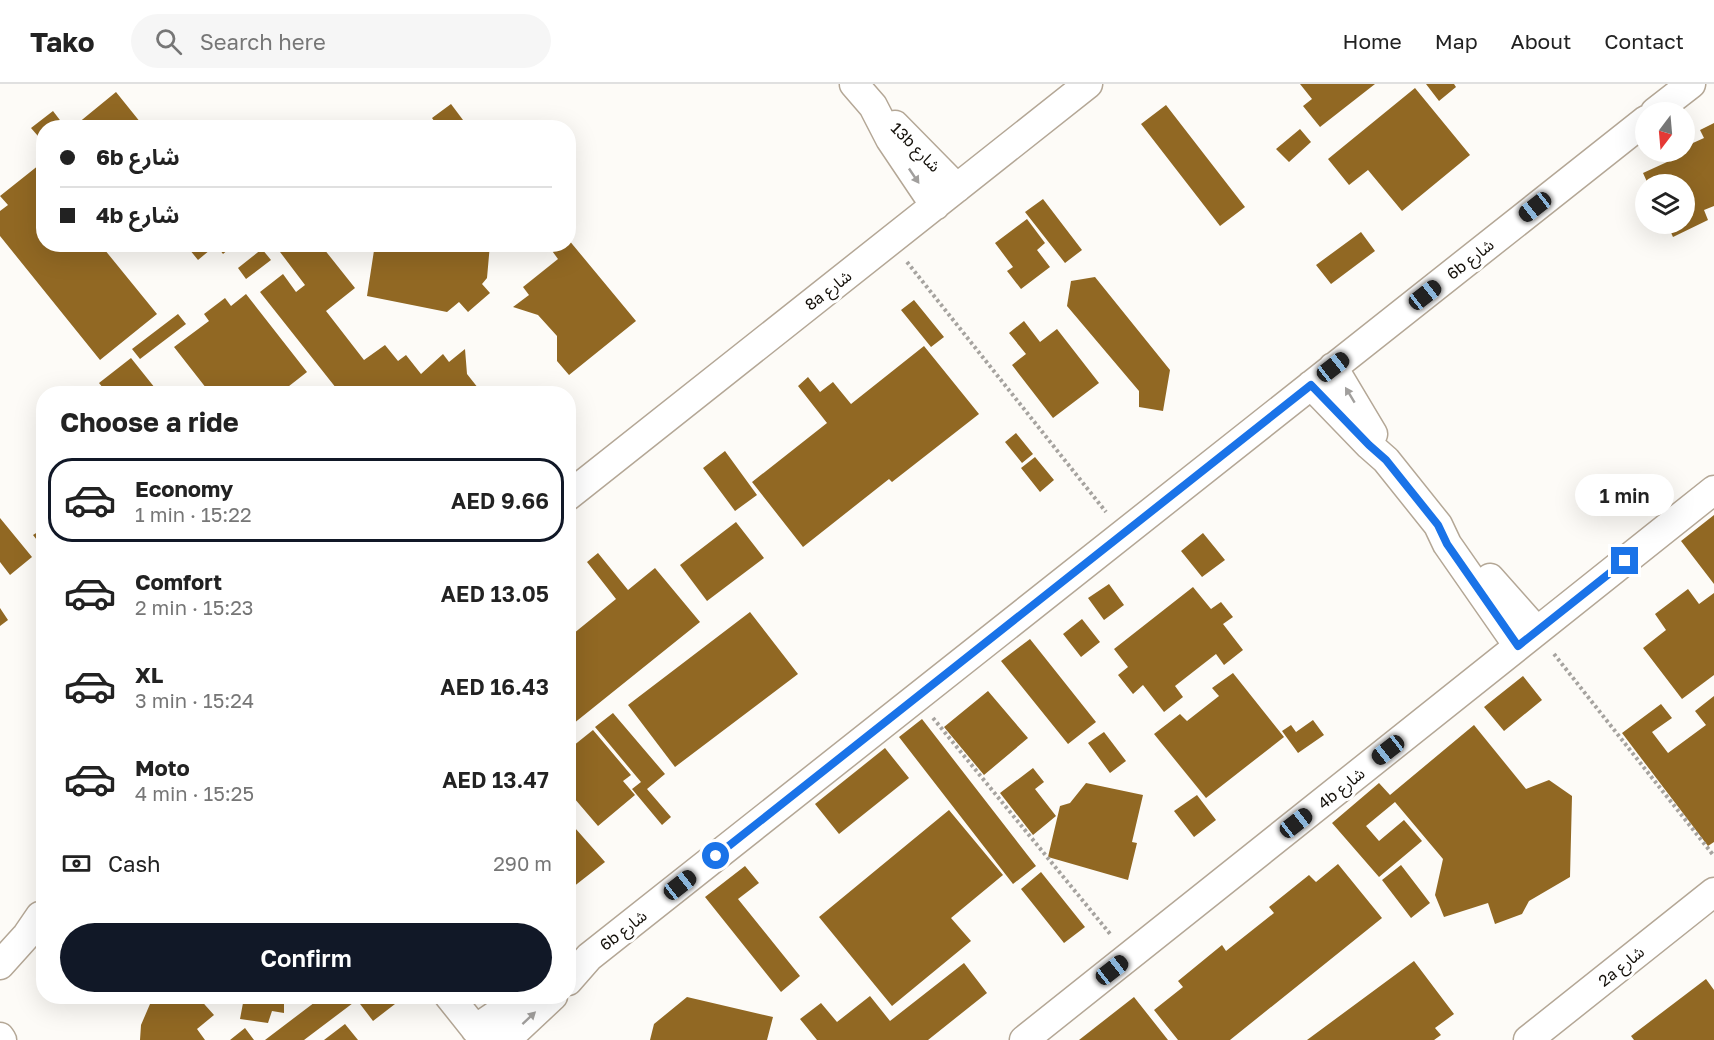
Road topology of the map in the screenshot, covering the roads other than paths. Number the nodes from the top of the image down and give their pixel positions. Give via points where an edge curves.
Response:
1 (854, 84) edge
2 (1088, 84) edge
3 (1691, 84) edge
4 (1668, 102) edge
5 (874, 109) junction
6 (1635, 129) edge
7 (957, 188) junction
8 (935, 206) junction
9 (1333, 367) junction
10 (1311, 385) junction
11 (1386, 460) junction
12 (576, 490) edge
13 (1714, 490) edge
14 (1527, 639) junction
15 (1714, 892) edge
16 (36, 917) edge
17 (36, 922) edge
18 (0, 937) edge
19 (579, 962) edge
20 (0, 965) edge
21 (456, 1004) edge
22 (515, 1004) edge
23 (544, 1004) edge
24 (480, 1034) edge
25 (506, 1040) edge
26 (1024, 1040) edge
27 (1528, 1040) edge

1 - 5 street, 13b شارع
2 - 7 street, 8a شارع
3 - 4 street
5 - 7 street, 13b شارع via 909,137
5 -> 8 street, 13b شارع
6 - 9 street, 6b شارع
7 - 8 street, 8a شارع
8 - 12 street, 8a شارع
9 - 10 street, 6b شارع
11 -> 9 street
10 - 11 street
10 - 19 street, 6b شارع
11 - 14 street via 1438,525 1447,544
13 - 14 street, 4b شارع
14 - 26 street, 4b شارع
15 - 27 street, 2a شارع
16 - 18 street
17 - 20 street
21 - 24 street
22 - 24 street
25 -> 23 street

